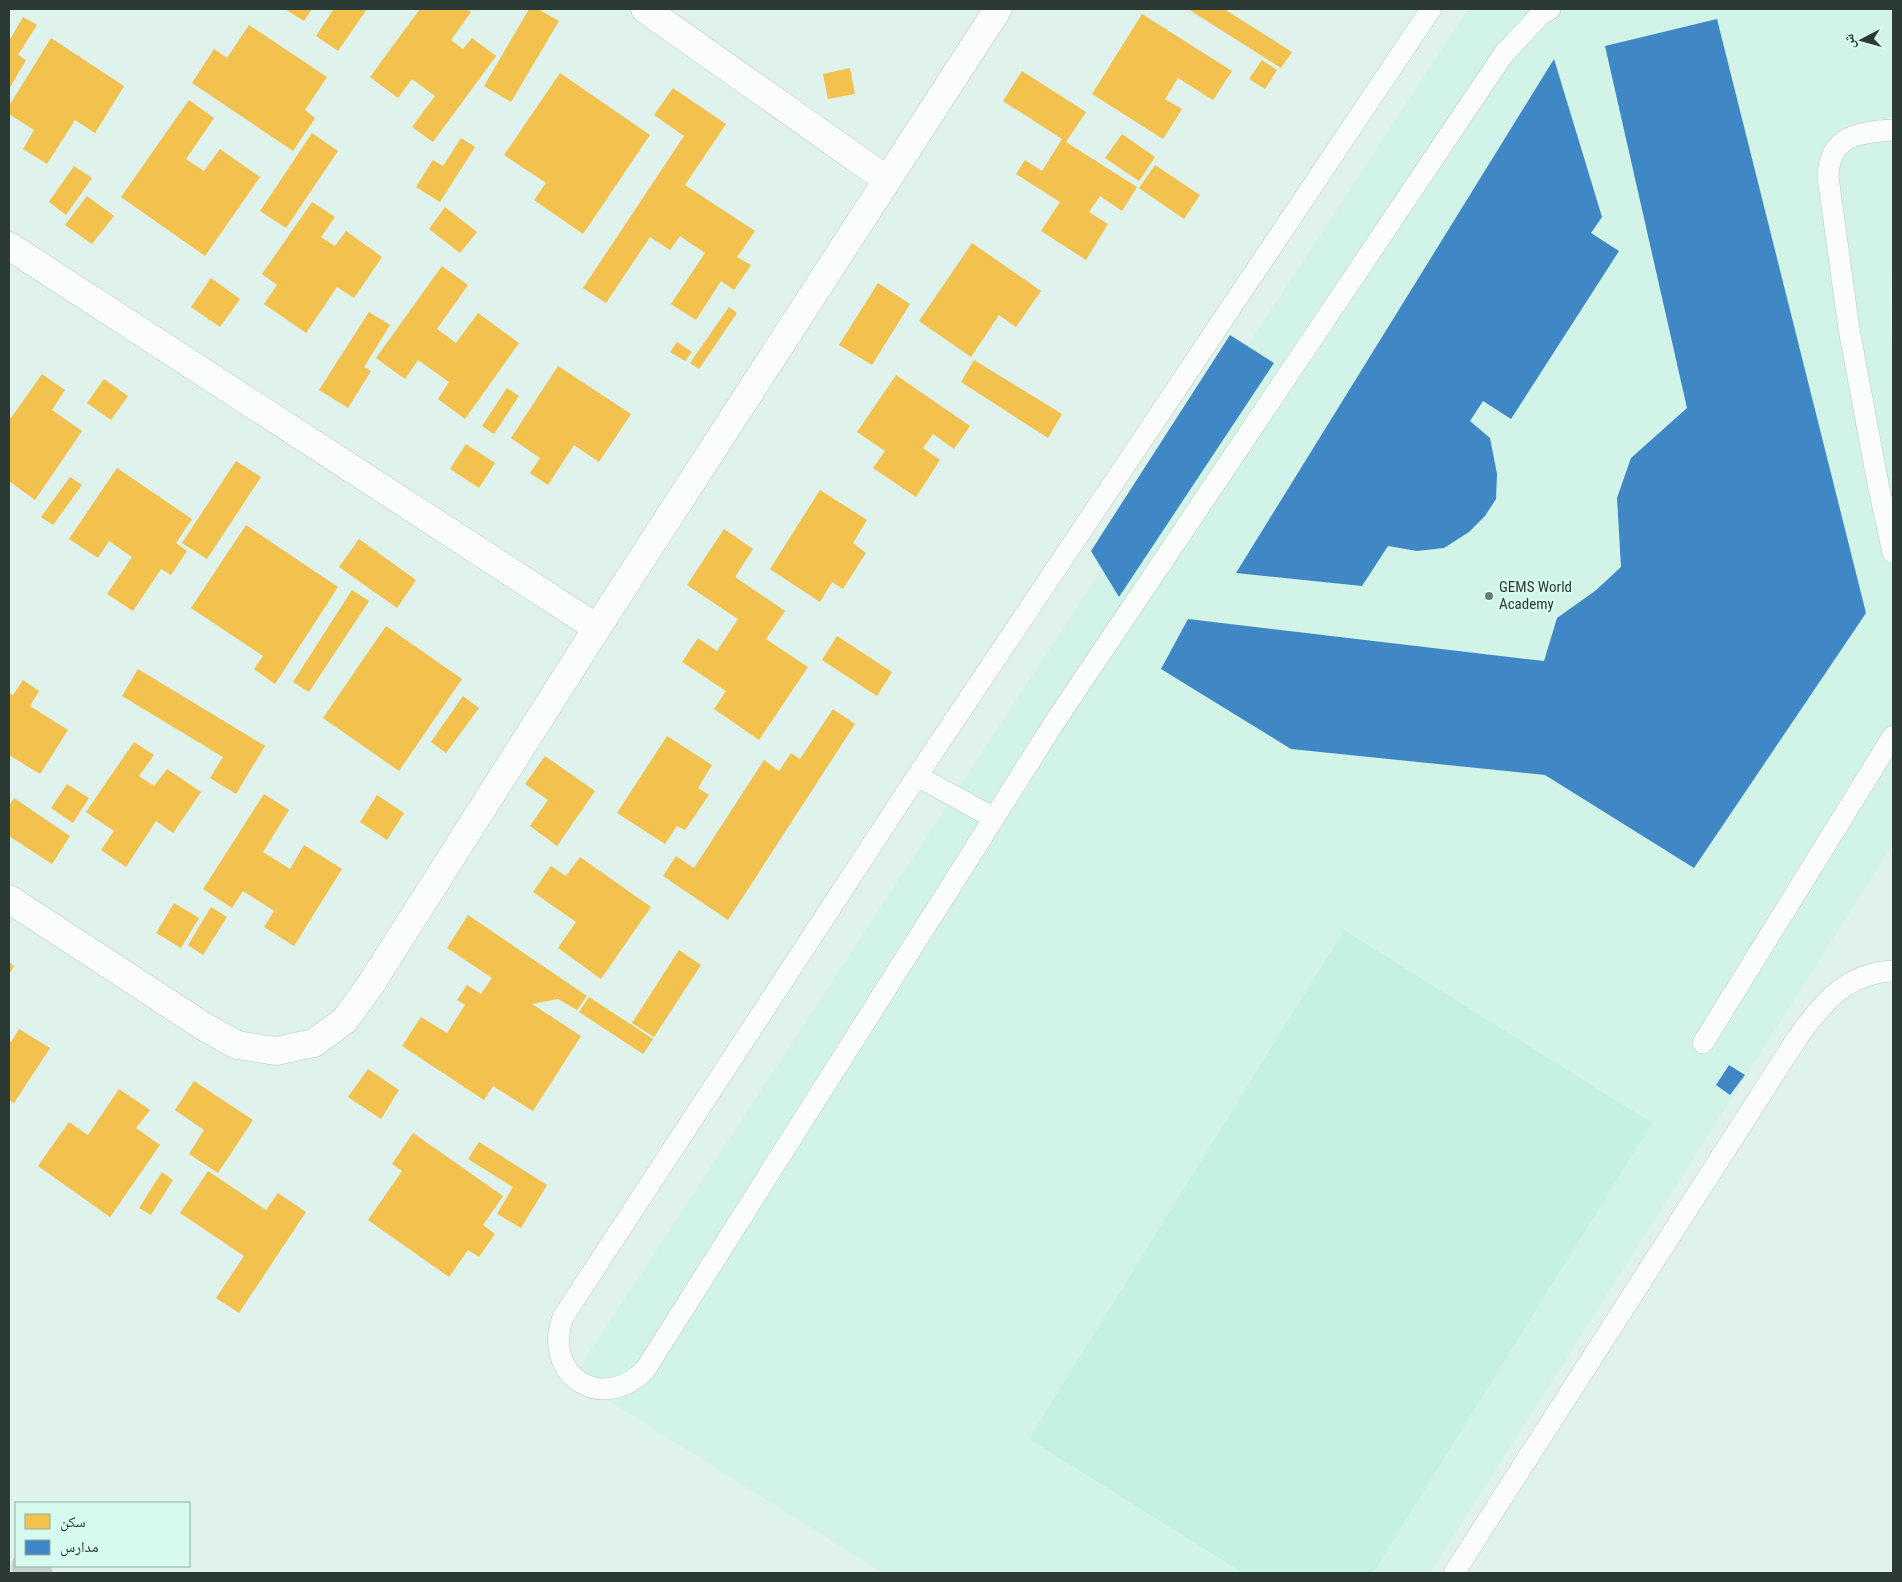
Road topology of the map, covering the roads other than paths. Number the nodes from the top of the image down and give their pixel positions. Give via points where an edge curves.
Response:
1 (645, 9) edge
2 (998, 9) edge
3 (1430, 9) edge
4 (1550, 9) edge
5 (1893, 130) edge
6 (887, 180) junction
7 (9, 246) edge
8 (1893, 553) edge
9 (597, 628) junction
10 (1893, 736) edge
11 (917, 776) junction
12 (994, 818) junction
13 (9, 898) edge
14 (1893, 971) edge
15 (1703, 1043) dead end
16 (1454, 1573) edge

1 - 6 street
2 - 6 street
3 - 11 lane
4 - 12 lane via 1540,15 1503,55 1056,720
5 - 8 lane via 1859,133 1848,138 1832,156 1828,167 1849,329
6 - 9 street
7 - 9 street
9 - 13 street via 369,986 345,1020 314,1043 276,1051 237,1045
10 - 15 lane
11 - 12 lane
11 - 12 lane via 563,1317 557,1346 568,1372 580,1382 608,1390 635,1381 645,1370
14 - 16 lane via 1869,974 1843,987 1822,1006 1798,1037

